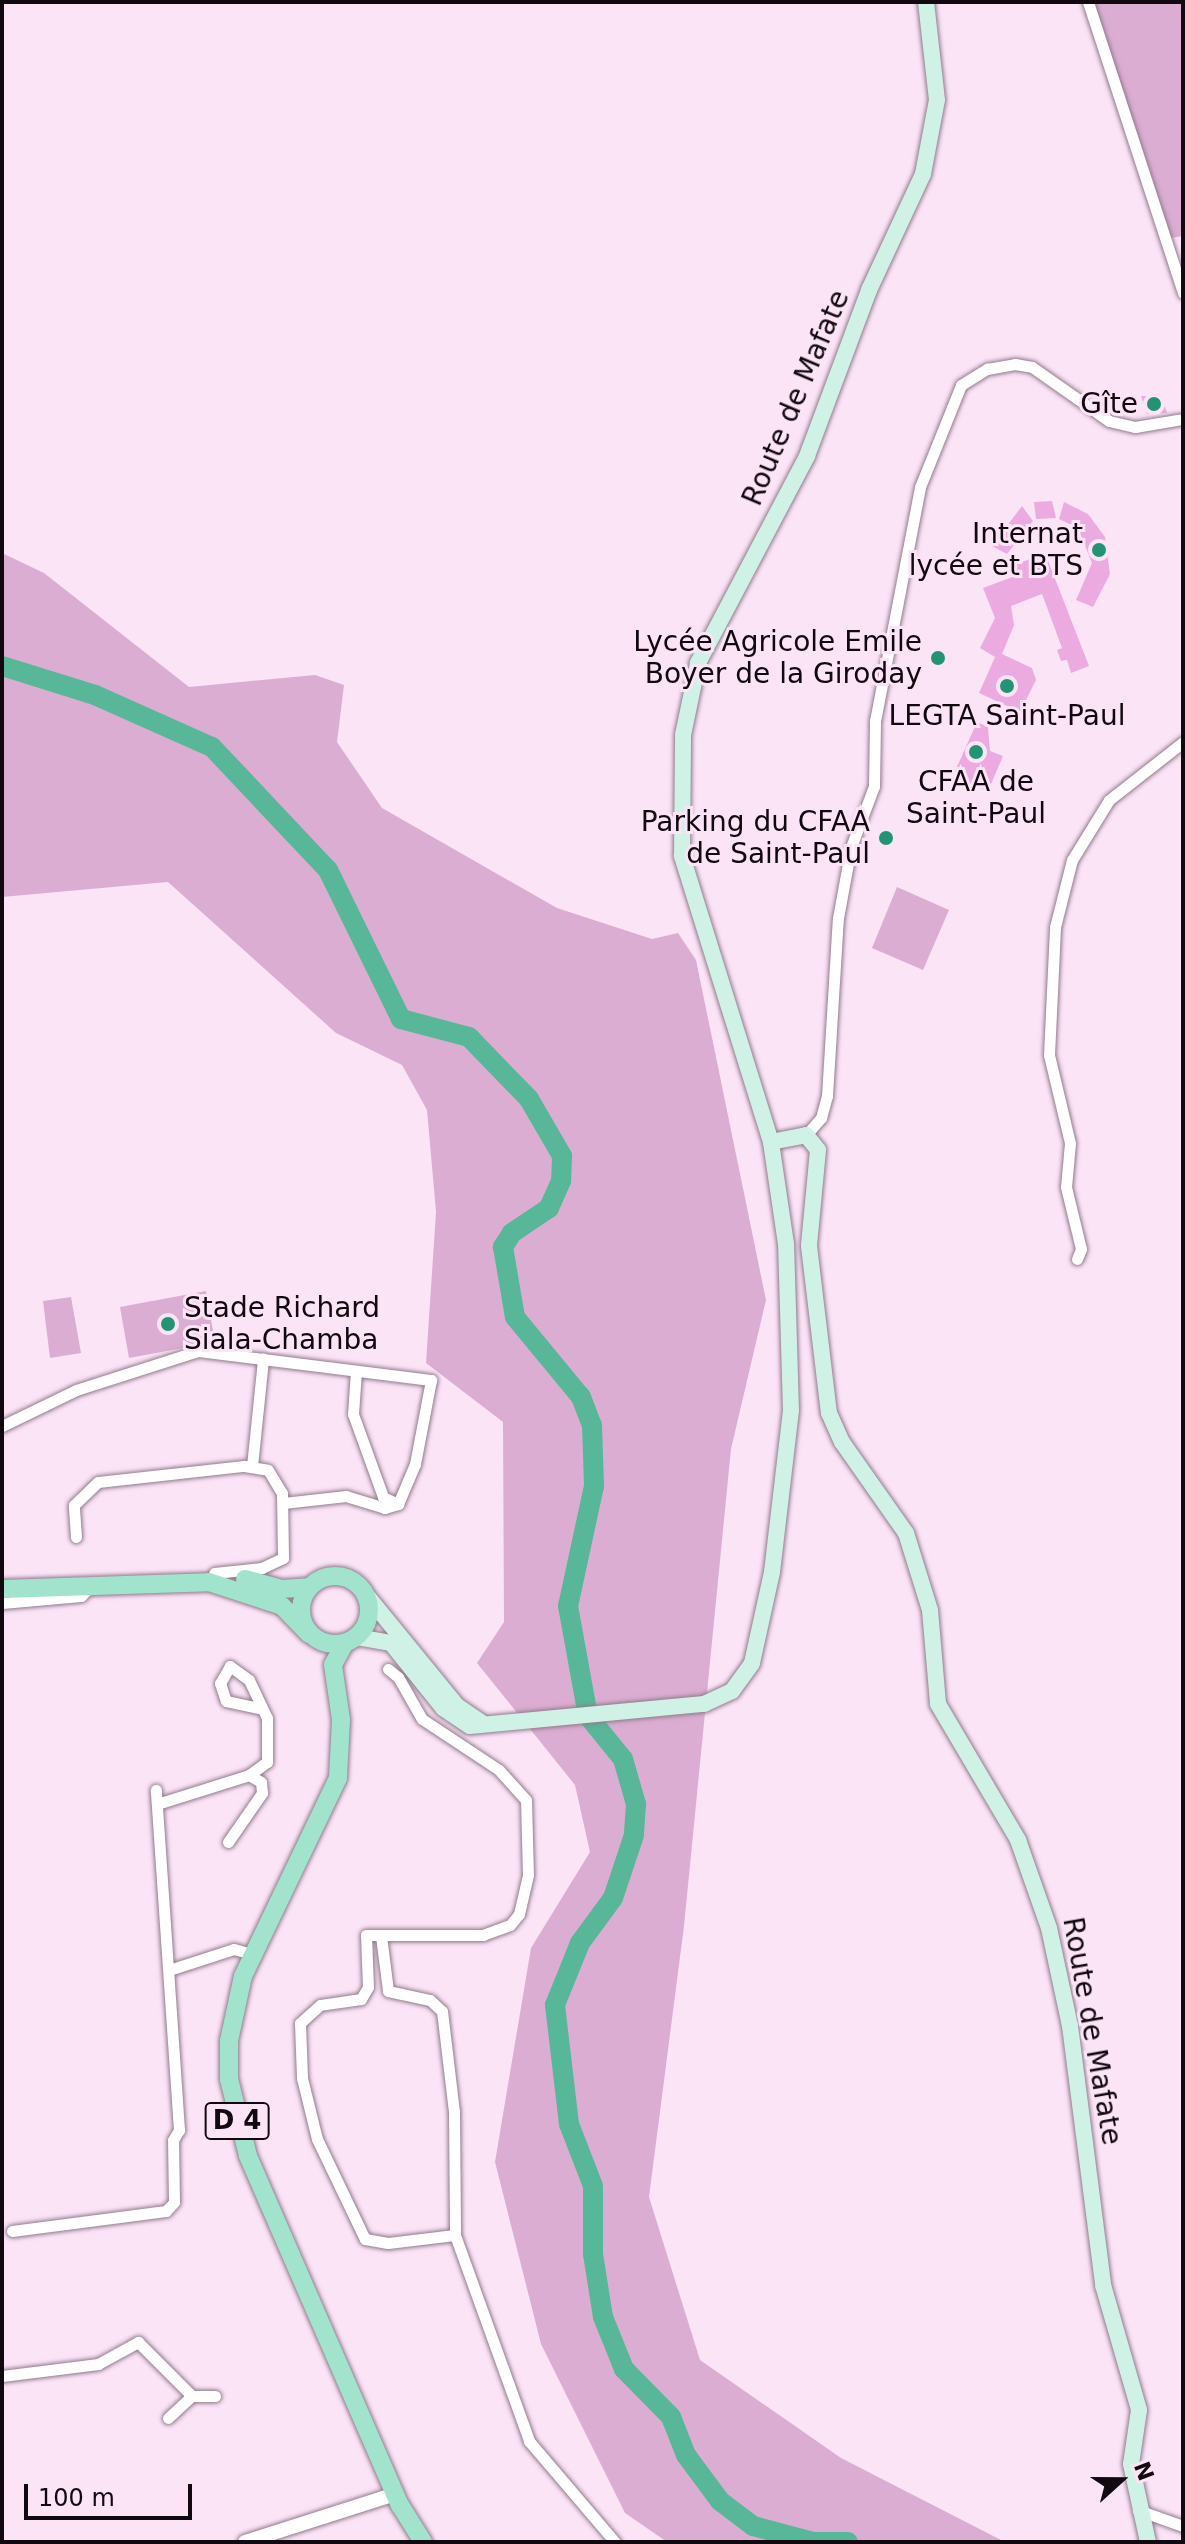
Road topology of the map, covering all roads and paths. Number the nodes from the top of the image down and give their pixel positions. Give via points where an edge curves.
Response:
1 (926, 2) edge
2 (1088, 2) edge
3 (1168, 246) junction
4 (1183, 247) edge
5 (1183, 293) edge
6 (1183, 419) edge
7 (1183, 742) edge
8 (806, 1135) junction
9 (771, 1142) junction
10 (1077, 1259) dead end
11 (263, 1359) junction
12 (356, 1371) junction
13 (2, 1426) edge
14 (252, 1466) junction
15 (380, 1502) junction
16 (283, 1503) junction
17 (76, 1537) dead end
18 (214, 1573) junction
19 (2, 1578) edge
20 (92, 1584) junction
21 (308, 1587) junction
22 (2, 1589) edge
23 (364, 1592) junction
24 (2, 1603) edge
25 (312, 1636) junction
26 (405, 1639) junction
27 (351, 1640) junction
28 (388, 1669) dead end
29 (403, 1670) junction
30 (335, 1693) junction
31 (260, 1708) dead end
32 (489, 1726) junction
33 (249, 1775) junction
34 (156, 1790) dead end
35 (157, 1804) junction
36 (228, 1842) dead end
37 (381, 1936) junction
38 (251, 1954) junction
39 (169, 1970) junction
40 (12, 2231) dead end
41 (455, 2235) junction
42 (2, 2376) edge
43 (192, 2396) junction
44 (215, 2396) dead end
45 (168, 2418) dead end
46 (391, 2495) junction
47 (1138, 2509) junction
48 (1183, 2526) edge
49 (245, 2542) edge
50 (411, 2542) edge
51 (423, 2542) edge
52 (615, 2542) edge
53 (1148, 2542) edge

1 - 9 main road, Route de Mafate via 937,100 923,174 869,290 807,456 698,663 683,735 678,801 684,868
2 - 3 street
3 - 4 street
3 - 5 street
6 - 8 street via 1135,427 1109,421 1032,367 1015,364 987,369 961,385 920,487 875,721 874,786 851,847 838,918 827,1096 821,1118
7 - 10 street via 1109,800 1072,860 1055,927 1049,1055 1070,1143 1065,1181 1081,1249
8 - 9 main road
8 - 47 main road, Route de Mafate via 818,1150 809,1246 829,1413 842,1442 906,1533 930,1610 938,1704 1018,1840 1049,1928 1070,2026 1103,2285 1139,2410 1131,2464
9 - 32 main road, Route de Mafate via 786,1244 791,1411 786,1477 752,1663 732,1691 689,1706
11 - 12 street
11 - 13 street via 173,1355
11 - 14 street
12 - 15 street via 353,1414
12 - 15 street via 431,1380 415,1464 398,1504
14 - 16 street via 277,1477
14 - 17 street via 98,1482 74,1505
15 - 16 street via 346,1496
16 - 18 street via 283,1558 241,1572
18 - 19 main road
18 - 21 main road via 282,1589
20 - 22 main road, D 4
20 - 24 street via 81,1596
20 - 25 main road, D 4 via 209,1582 240,1589 282,1606
21 - 23 main road via 344,1577
21 - 25 main road via 300,1611
23 - 26 main road
23 - 27 main road via 369,1616
25 - 27 main road
25 - 30 main road, D 4
26 - 29 street
26 - 32 main road via 457,1706
27 - 29 main road, Route de Mafate via 385,1639
27 - 30 main road, D 4 via 333,1665
28 - 29 street
29 - 32 main road, Route de Mafate via 456,1720
29 - 37 street via 422,1719 516,1784 529,1808 528,1875 519,1914 499,1931
30 - 38 main road, D 4 via 342,1750 332,1802
31 - 33 street via 270,1729 270,1755
33 - 35 street
33 - 36 street via 261,1782 262,1793
34 - 35 street
35 - 39 street
37 - 41 street via 388,1991 430,2000 442,2011 454,2112
37 - 41 street via 366,1935 368,1987 361,1999 320,2005 300,2023 308,2115 365,2239 388,2243
38 - 39 street via 234,1949
38 - 46 main road, D 4 via 229,2041 235,2115
39 - 40 street via 179,2130 173,2140 174,2202 166,2211
41 - 52 street via 529,2441
42 - 43 street via 98,2364 138,2342
43 - 44 street
43 - 45 street
46 - 49 street
46 - 50 main road, D 4
46 - 51 main road, D 4
47 - 48 street
47 - 53 main road, Route de Mafate

